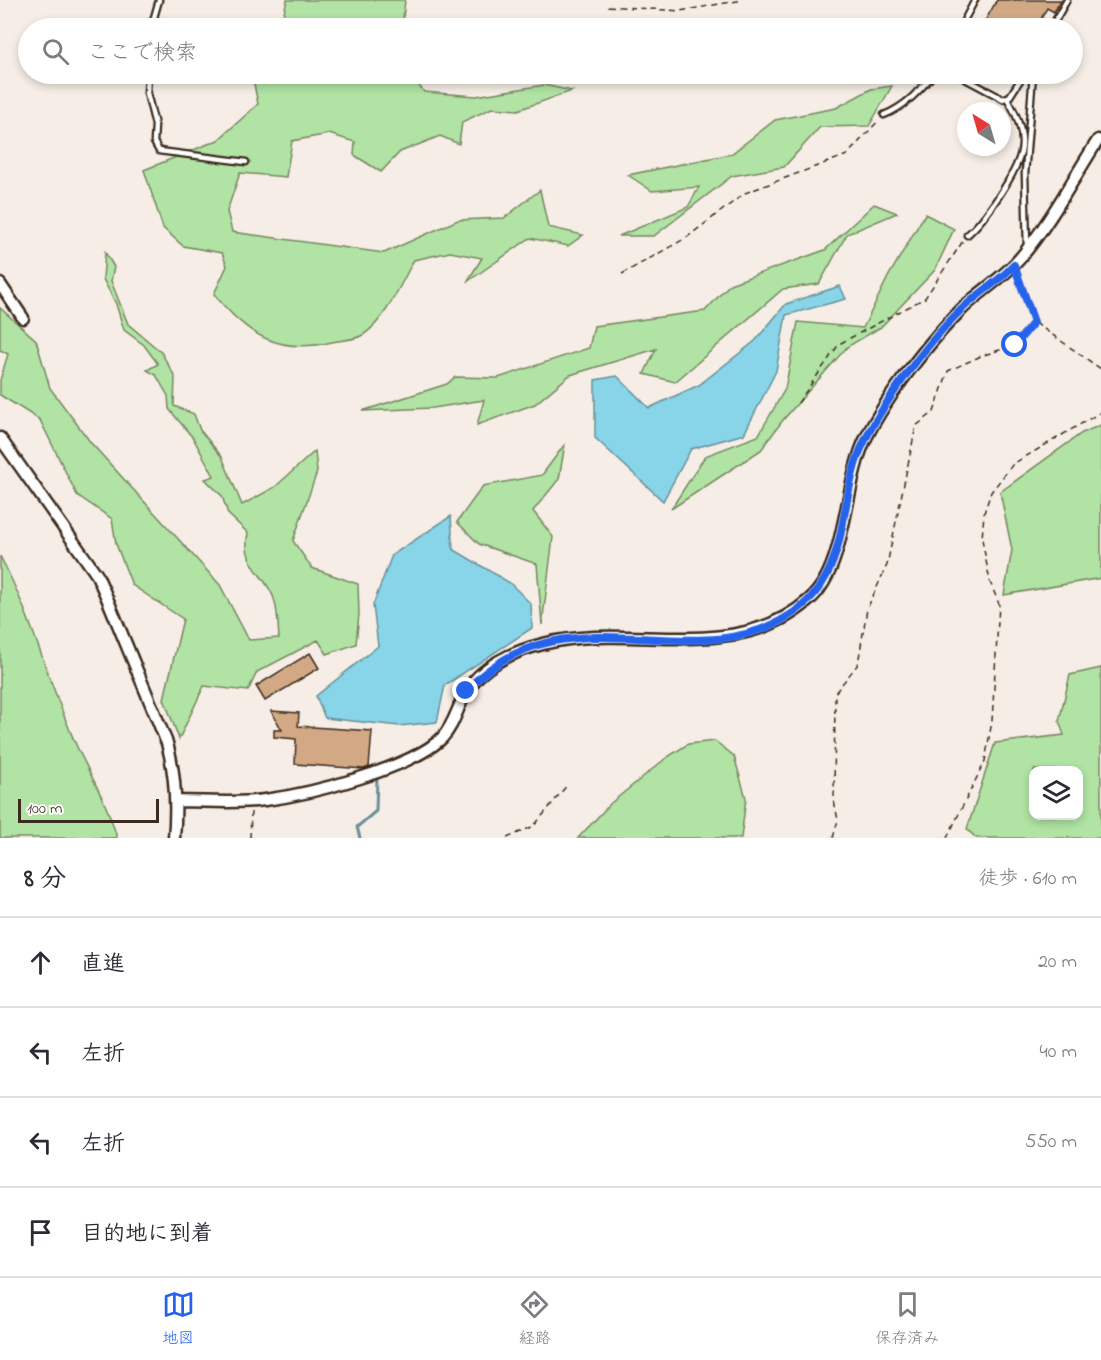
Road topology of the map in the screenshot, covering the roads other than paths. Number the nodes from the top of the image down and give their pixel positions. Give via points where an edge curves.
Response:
1 (159, 0) edge
2 (975, 0) edge
3 (1067, 0) edge
4 (154, 18) edge
5 (965, 18) edge
6 (1057, 18) edge
7 (147, 84) edge
8 (925, 84) edge
9 (975, 84) edge
10 (1016, 84) edge
11 (1032, 84) edge
12 (1007, 98) junction
13 (884, 115) road end
14 (1100, 138) edge
15 (246, 162) dead end
16 (967, 235) road end
17 (1027, 249) junction
18 (0, 284) edge
19 (23, 318) dead end
20 (0, 438) edge
21 (177, 801) junction
22 (174, 838) edge

1 - 4 lane
2 - 5 lane
3 - 6 lane
7 - 15 lane via 155,124 154,142 159,151
8 - 13 lane via 899,109
9 - 12 lane
10 - 12 lane
11 - 17 lane via 1025,174
12 - 16 lane via 1016,112 1021,152 998,198
14 - 17 street
17 - 21 street via 944,328 883,408 855,464 841,532 822,586 786,618 734,636 593,636 509,655 482,673 466,691 451,728 417,755 301,794 252,801
18 - 19 street
20 - 21 street via 97,575 167,744
21 - 22 street

